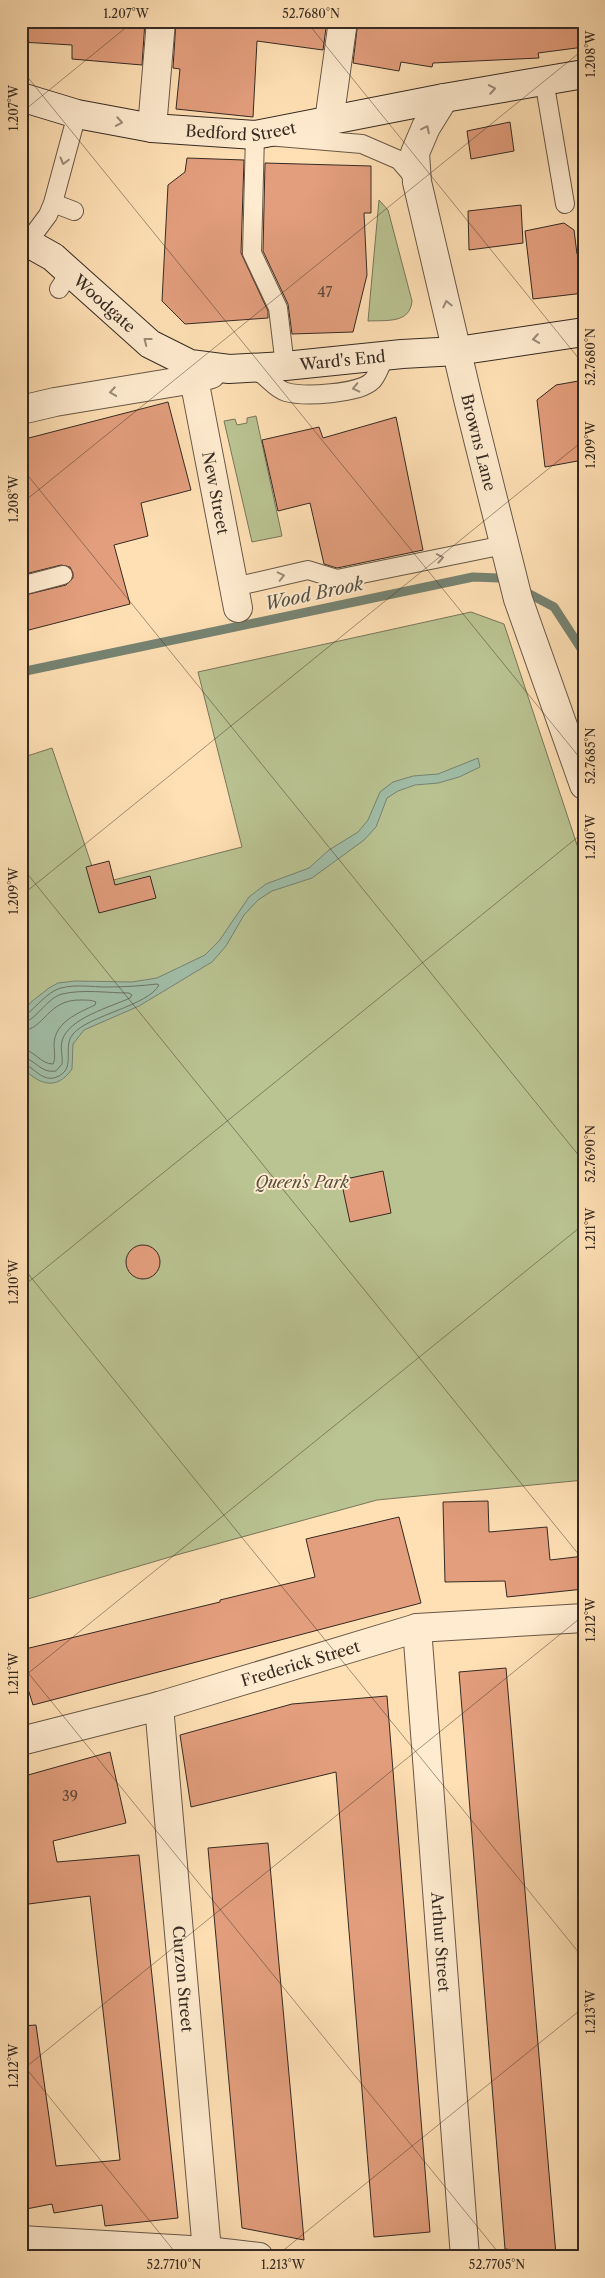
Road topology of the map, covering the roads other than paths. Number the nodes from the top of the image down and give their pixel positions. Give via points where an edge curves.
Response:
1 (161, 21) edge
2 (343, 21) edge
3 (584, 74) edge
4 (544, 80) junction
5 (21, 97) edge
6 (444, 98) junction
7 (77, 114) junction
8 (329, 121) junction
9 (152, 128) junction
10 (255, 135) junction
11 (417, 182) junction
12 (53, 203) junction
13 (565, 204) dead end
14 (74, 210) dead end
15 (25, 240) edge
16 (584, 332) edge
17 (457, 351) junction
18 (388, 355) junction
19 (285, 366) junction
20 (237, 369) junction
21 (192, 372) junction
22 (21, 410) edge
23 (505, 548) junction
24 (62, 575) dead end
25 (21, 586) edge
26 (236, 598) joint
27 (582, 777) edge
28 (584, 1618) edge
29 (417, 1628) junction
30 (159, 1706) junction
31 (21, 1741) edge
32 (21, 2240) edge
33 (207, 2251) junction
34 (259, 2257) edge
35 (465, 2257) edge

1 - 9 street
2 - 8 street
3 - 4 street, Bedford Street
6 -> 4 street, Bedford Street
4 - 13 lane
5 - 7 street, Bedford Street
6 - 8 street, Bedford Street
11 -> 6 street, Browns Lane via 416,153 426,127
7 -> 9 street, Bedford Street
7 -> 12 lane
8 - 10 street, Bedford Street
9 - 10 street, Bedford Street
10 - 11 lane via 362,144 398,160
10 - 19 lane via 252,254 278,308
17 -> 11 street, Browns Lane
12 - 14 lane
12 - 15 lane via 48,215
21 -> 15 street, Woodgate via 64,280 53,257
16 -> 17 street, Ward's End
17 - 18 street, Ward's End
17 - 23 street, Browns Lane
18 - 19 street, Ward's End
18 -> 20 lane via 373,380 362,388 335,392 285,392 261,372
19 - 20 street, Ward's End
20 - 21 street, Ward's End
21 -> 22 street, Ward's End
21 - 26 street, New Street
26 -> 23 lane via 308,570 337,579
23 - 27 street, Browns Lane via 518,599
24 - 25 lane
28 - 29 street, Frederick Street
29 - 30 street, Frederick Street
29 - 35 street, Arthur Street
30 - 31 street, Frederick Street
30 - 33 street, Curzon Street
32 - 33 street
33 - 34 street

